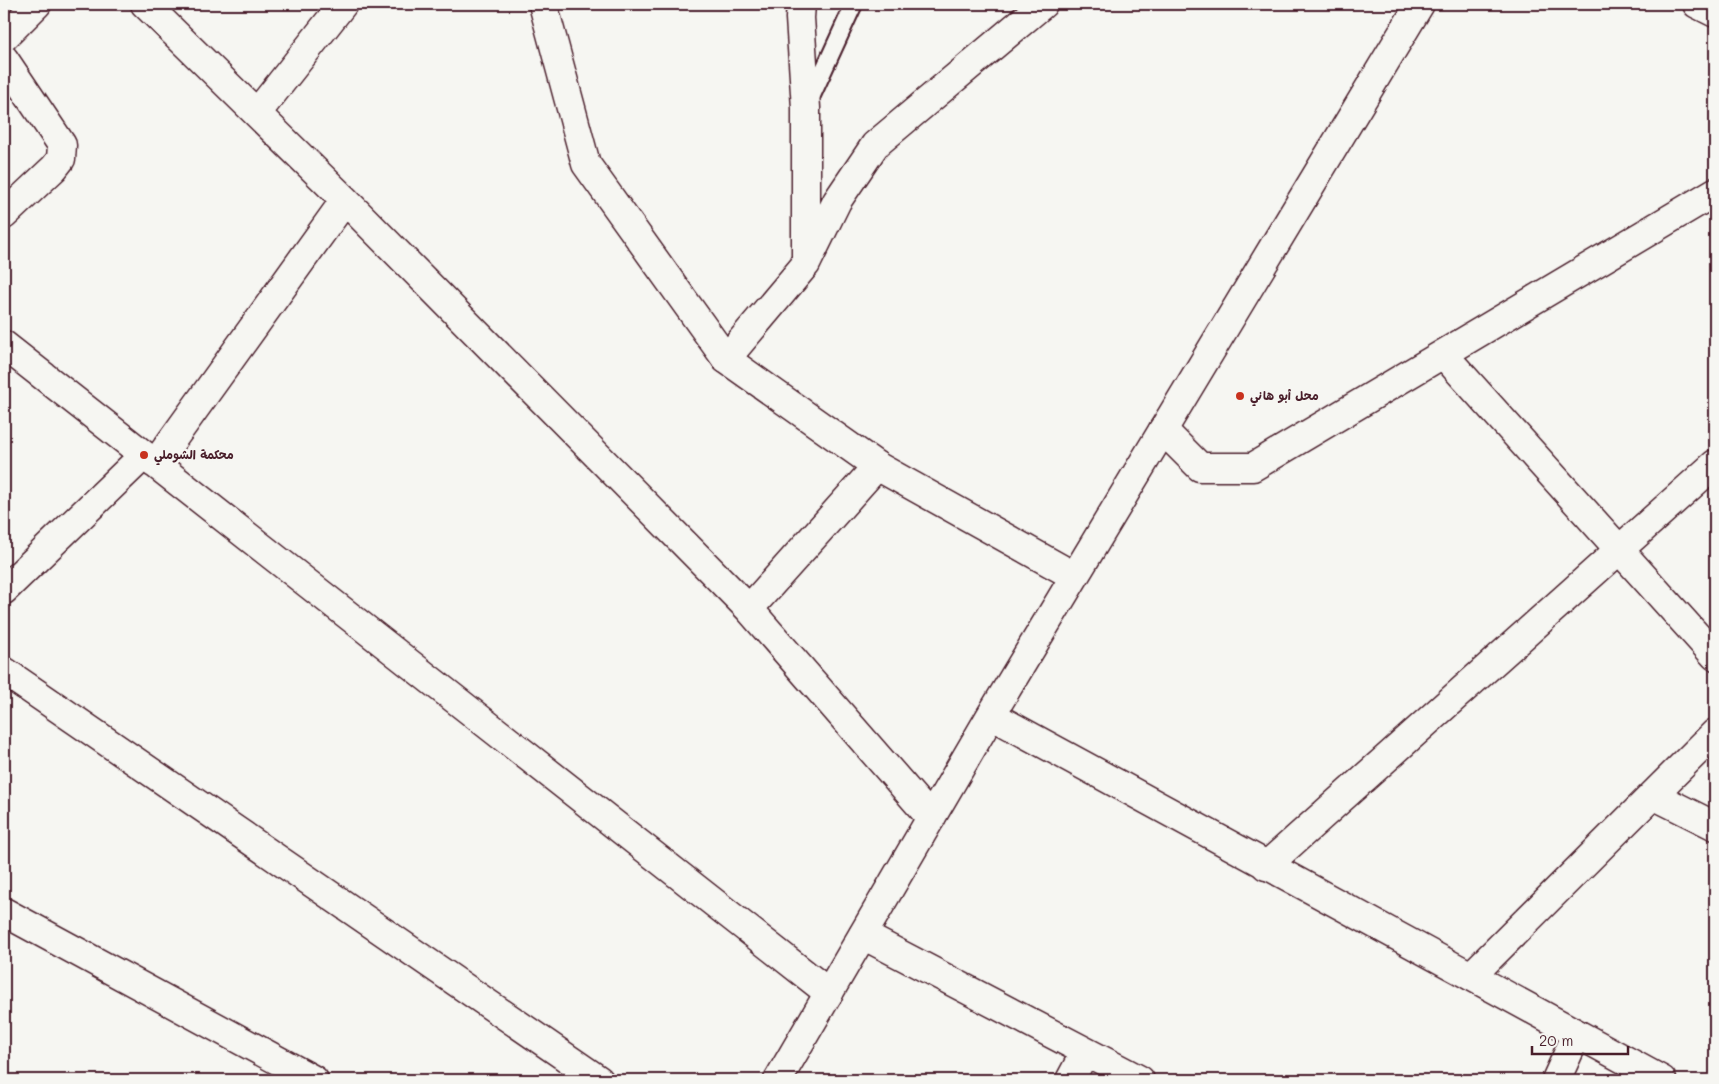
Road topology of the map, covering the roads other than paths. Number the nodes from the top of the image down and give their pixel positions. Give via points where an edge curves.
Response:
1 (37, 4) edge
2 (145, 4) edge
3 (343, 4) edge
4 (543, 4) edge
5 (801, 4) edge
6 (854, 4) edge
7 (1043, 4) edge
8 (1420, 4) edge
9 (1697, 4) edge
10 (1715, 14) edge
11 (4, 37) edge
12 (4, 60) edge
13 (806, 108) junction
14 (257, 113) junction
15 (1715, 192) edge
16 (345, 200) junction
17 (4, 215) edge
18 (806, 264) junction
19 (4, 345) edge
20 (1443, 354) junction
21 (726, 359) junction
22 (1163, 430) junction
23 (149, 459) junction
24 (1715, 464) edge
25 (877, 466) junction
26 (1619, 550) junction
27 (1074, 576) junction
28 (4, 590) edge
29 (749, 609) junction
30 (1715, 656) edge
31 (4, 670) edge
32 (991, 715) junction
33 (1715, 733) edge
34 (1653, 795) junction
35 (931, 818) junction
36 (1715, 826) edge
37 (1266, 866) junction
38 (4, 912) edge
39 (863, 935) junction
40 (1470, 976) junction
41 (830, 992) junction
42 (1577, 1034) junction
43 (1086, 1052) junction
44 (314, 1080) edge
45 (599, 1080) edge
46 (778, 1080) edge
47 (1070, 1080) edge
48 (1140, 1080) edge
49 (1556, 1080) edge
50 (1662, 1080) edge

1 - 11 street
2 - 14 street
3 - 14 street
4 - 21 street via 586,164
5 - 13 street
6 - 13 lane
7 - 18 street via 875,145 837,200
8 - 22 street
9 - 10 street
12 - 17 street via 62,145 60,159 54,168
13 - 18 street
14 - 16 street
15 - 20 street
16 - 23 street
16 - 29 street
18 - 21 street
19 - 23 street
20 - 22 street via 1253,467 1200,467
20 - 26 street
21 - 25 street
22 - 27 street
23 - 28 street
23 - 41 street
24 - 26 street
25 - 27 street
25 - 29 street
26 - 30 street
26 - 37 street
27 - 32 street
29 - 35 street
31 - 45 street
32 - 35 street
32 - 37 street
33 - 34 street
34 - 36 street
34 - 40 street
35 - 39 street
37 - 40 street
38 - 44 street
39 - 41 street
39 - 43 street
40 - 42 street
41 - 46 street
42 - 49 street
42 - 50 street
43 - 47 street
43 - 48 street

